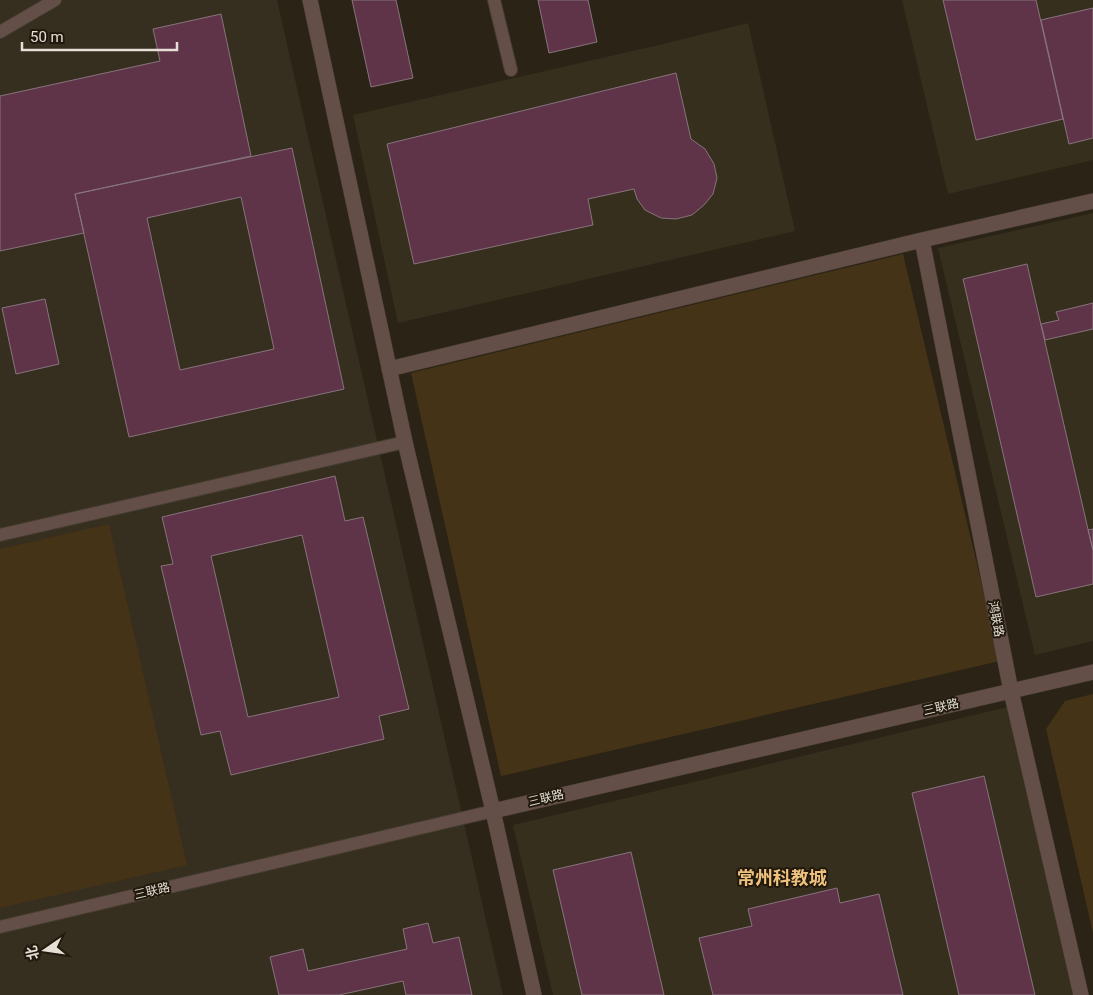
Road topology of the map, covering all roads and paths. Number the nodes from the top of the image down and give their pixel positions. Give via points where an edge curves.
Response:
1 (54, 0) edge
2 (310, 0) edge
3 (494, 0) edge
4 (0, 32) edge
5 (511, 70) dead end
6 (1093, 201) edge
7 (922, 240) junction
8 (389, 369) junction
9 (404, 442) junction
10 (0, 535) edge
11 (1093, 672) edge
12 (1011, 691) junction
13 (492, 811) junction
14 (0, 926) edge
15 (534, 995) edge
16 (1081, 995) edge

1 - 4 lane
2 - 8 street
3 - 5 lane
6 - 7 street
7 - 8 street
7 - 12 street, 鸿联路
8 - 9 street
9 - 10 lane
9 - 13 street
11 - 12 street, 三联路
12 - 13 street, 三联路
12 - 16 street, 鸿联路
13 - 14 lane, 三联路
13 - 15 street

